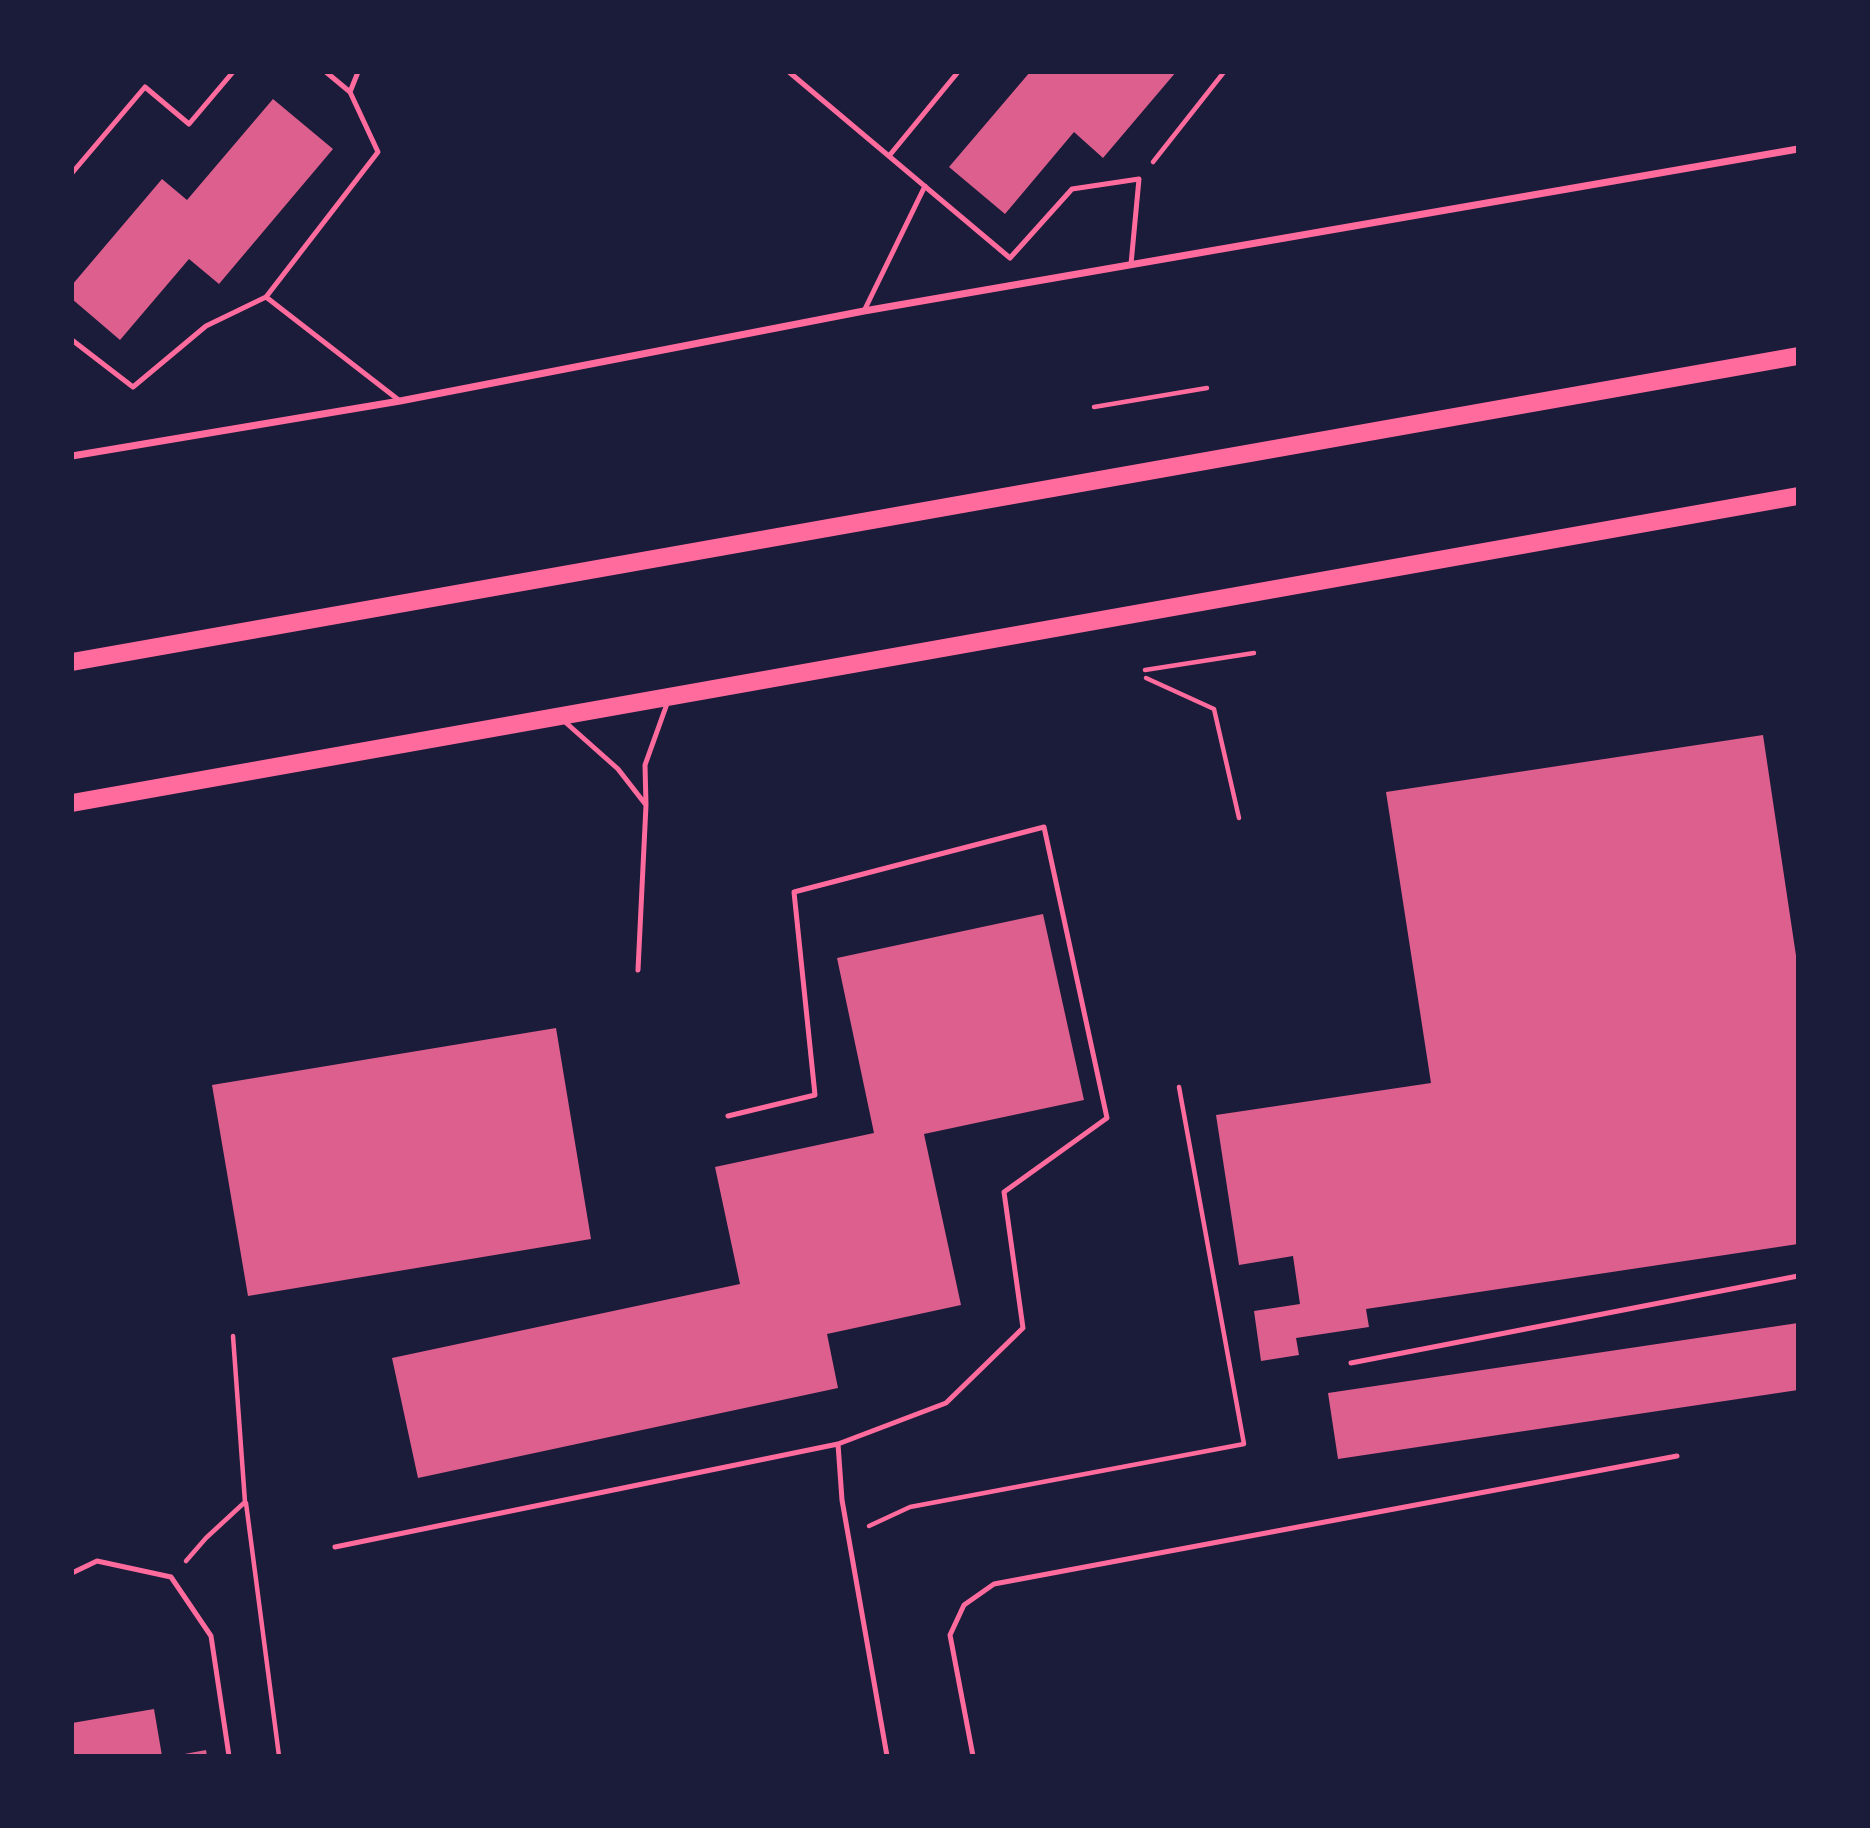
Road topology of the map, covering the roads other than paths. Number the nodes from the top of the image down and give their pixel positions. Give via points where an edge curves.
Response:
1 (233, 72) edge
2 (326, 72) edge
3 (358, 72) edge
4 (789, 72) edge
5 (958, 72) edge
6 (350, 92) junction
7 (1798, 149) edge
8 (889, 156) junction
9 (72, 173) edge
10 (925, 186) junction
11 (1131, 264) junction
12 (266, 297) junction
13 (864, 310) junction
14 (72, 340) edge
15 (1798, 356) edge
16 (400, 401) junction
17 (72, 456) edge
18 (1798, 496) edge
19 (72, 662) edge
20 (670, 697) junction
21 (559, 717) junction
22 (72, 803) edge
23 (646, 805) junction
24 (638, 970) dead end
25 (728, 1116) dead end
26 (1798, 1276) edge
27 (1351, 1363) dead end
28 (838, 1444) junction
29 (1677, 1456) dead end
30 (335, 1547) dead end
31 (72, 1573) edge
32 (229, 1756) edge
33 (887, 1756) edge
34 (973, 1756) edge

1 - 9 lane via 189,124 145,87
2 - 6 lane
3 - 6 lane
4 - 8 lane
5 - 8 lane
6 - 12 lane via 378,152
7 - 11 street
8 - 10 lane
10 - 11 lane via 1010,258 1072,189 1139,179
10 - 13 lane
11 - 13 street
12 - 14 lane via 206,327 133,387
12 - 16 lane
13 - 16 street
15 - 19 main road
16 - 17 street
18 - 20 main road
20 - 21 main road
20 - 23 lane via 645,765
21 - 22 main road
21 - 23 lane via 618,769
23 - 24 lane
25 - 28 lane via 815,1095 794,892 1044,827 1107,1118 1003,1192 1023,1328 946,1403
26 - 27 lane
28 - 30 lane
28 - 33 lane via 842,1500
29 - 34 lane via 994,1584 964,1605 950,1635
31 - 32 lane via 97,1561 171,1577 211,1636

